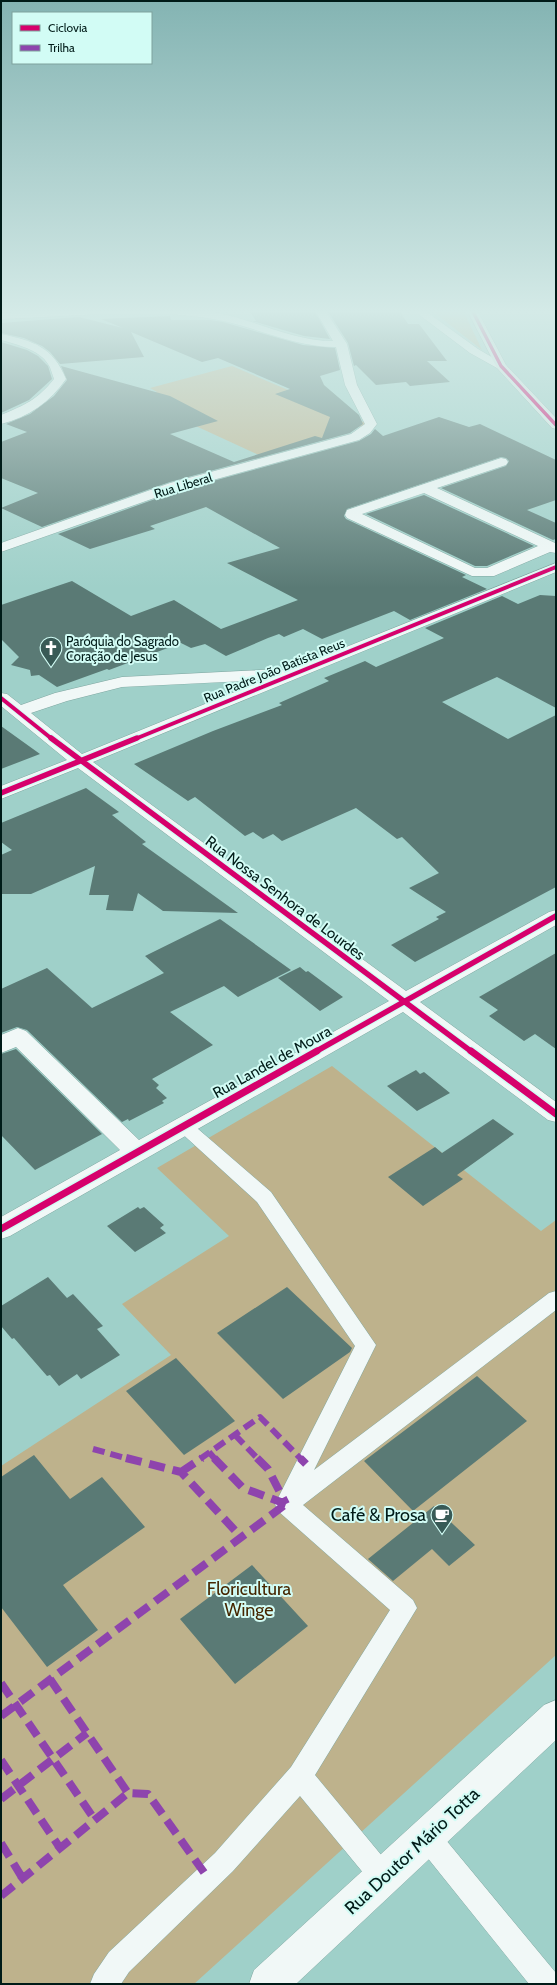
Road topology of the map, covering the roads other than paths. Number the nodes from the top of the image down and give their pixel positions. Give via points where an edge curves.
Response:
1 (37, 403) edge
2 (360, 403) edge
3 (535, 403) edge
4 (1, 420) edge
5 (556, 425) edge
6 (501, 462) dead end
7 (424, 488) junction
8 (1, 548) edge
9 (553, 548) edge
10 (556, 567) edge
11 (295, 674) junction
12 (1, 698) edge
13 (19, 712) junction
14 (80, 761) junction
15 (1, 793) edge
16 (556, 916) edge
17 (404, 1003) junction
18 (1, 1045) edge
19 (556, 1114) edge
20 (184, 1126) junction
21 (137, 1152) junction
22 (1, 1229) edge
23 (556, 1299) edge
24 (286, 1504) junction
25 (556, 1717) edge
26 (300, 1776) junction
27 (426, 1837) junction
28 (383, 1877) junction
29 (106, 1981) edge
30 (268, 1984) edge
31 (547, 1984) edge

1 - 4 street
2 - 8 street, Rua Liberal via 371,424 355,437 175,486
3 - 5 main road
6 - 7 street
7 - 9 street
7 - 9 street via 352,515 472,572 489,573
10 - 11 street, Rua Padre João Batista Reus
11 - 13 street via 122,682 61,697
11 - 14 street, Rua Padre João Batista Reus
12 - 13 street, Rua Nossa Senhora de Lourdes
13 - 14 street, Rua Nossa Senhora de Lourdes
14 - 15 street, Rua Padre João Batista Reus
14 - 17 street, Rua Nossa Senhora de Lourdes
16 - 17 street, Rua Landel de Moura
17 - 19 street, Rua Nossa Senhora de Lourdes
17 - 20 street, Rua Landel de Moura
18 - 21 street via 18,1036
20 - 21 street, Rua Landel de Moura
20 - 24 lane via 264,1197 366,1345
21 - 22 street, Rua Landel de Moura
23 - 24 lane
24 - 26 lane via 405,1608
25 - 27 street, Rua Doutor Mário Totta
26 - 28 lane
26 - 29 lane via 224,1862 119,1962
27 - 28 street, Rua Doutor Mário Totta
27 - 31 lane
28 - 30 street, Rua Doutor Mário Totta

